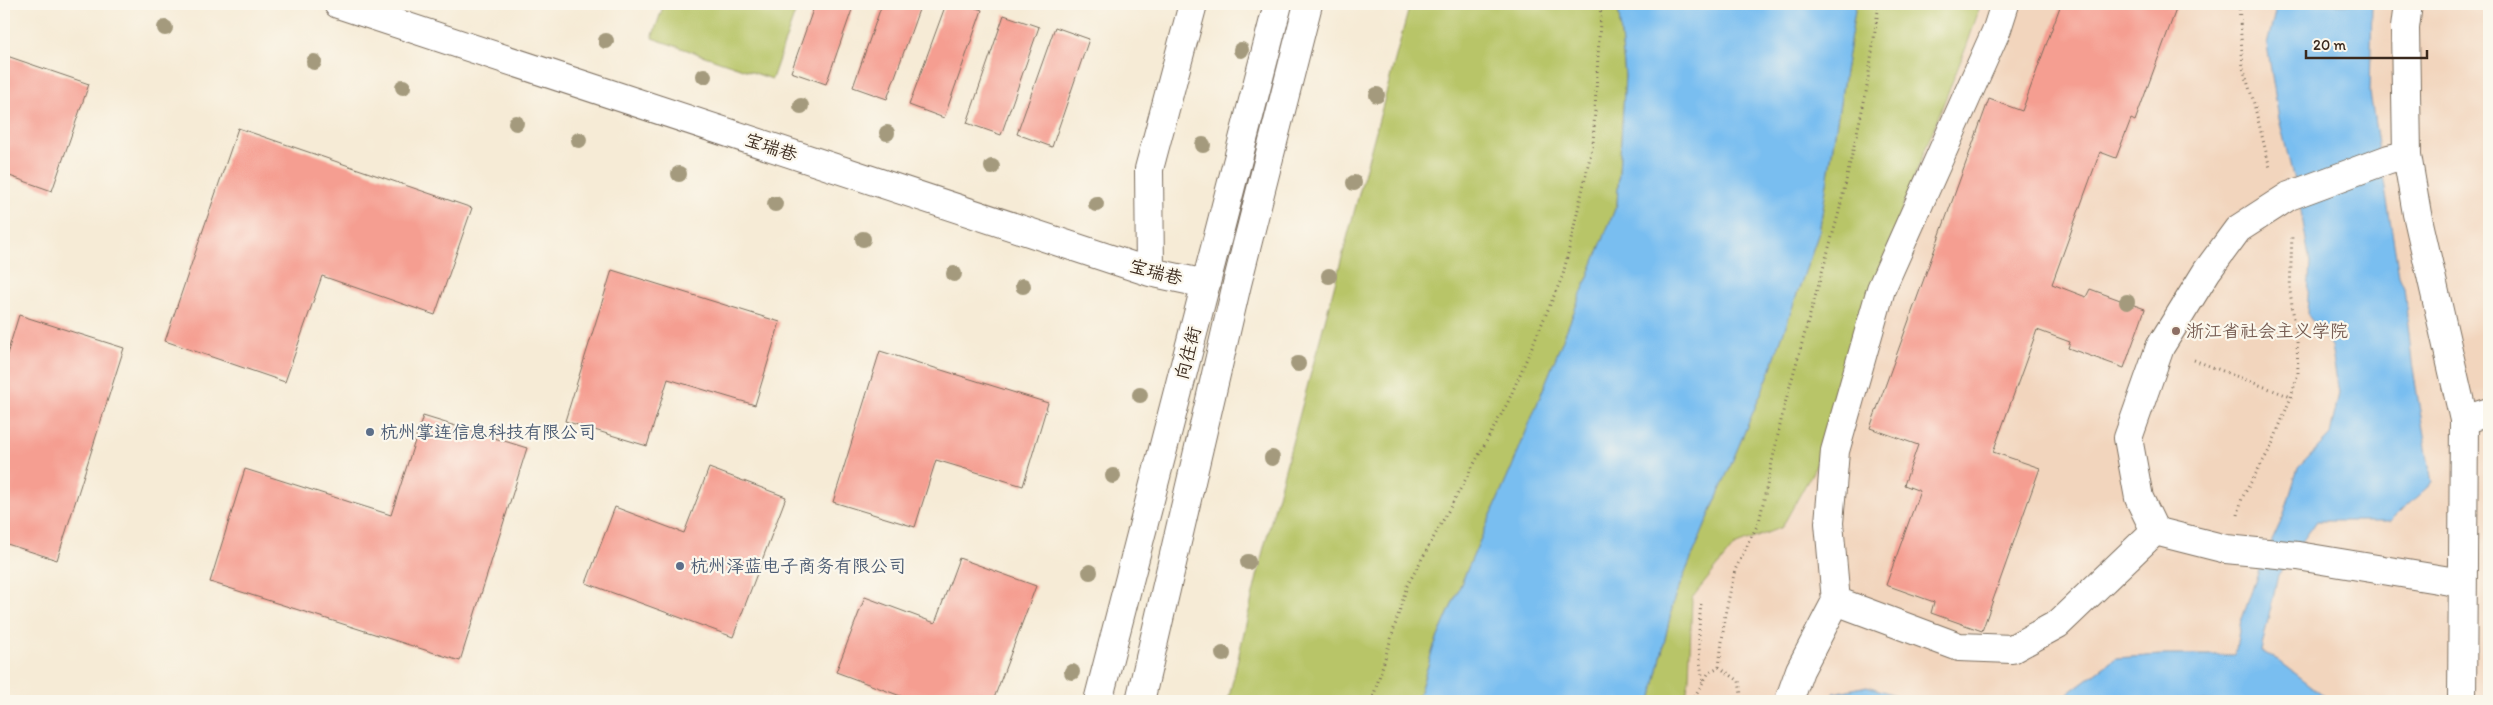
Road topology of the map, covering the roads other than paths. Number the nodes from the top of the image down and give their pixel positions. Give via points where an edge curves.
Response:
1 (338, 4) edge
2 (1193, 4) edge
3 (1278, 4) edge
4 (1308, 4) edge
5 (2005, 4) edge
6 (2408, 4) edge
7 (2398, 157) junction
8 (1150, 272) junction
9 (1206, 284) junction
10 (2489, 412) edge
11 (2464, 420) junction
12 (2155, 531) junction
13 (2462, 583) junction
14 (1836, 601) junction
15 (1098, 701) edge
16 (1140, 701) edge
17 (1789, 701) edge
18 (2462, 701) edge

1 - 8 street, 宝瑞巷
2 - 8 street via 1150,169
3 - 9 street, 向往街
4 - 16 street, 向往街 via 1237,284
5 - 14 street via 1997,29 1880,289 1836,450 1829,523
6 - 7 street
7 - 11 street via 2417,214
7 - 12 street via 2286,198 2238,229 2207,271 2160,347 2128,438 2140,498
8 - 9 street, 宝瑞巷
9 - 15 street, 向往街
10 - 11 street
11 - 13 street
12 - 13 street via 2226,549 2298,556
12 - 14 street via 2058,624 2012,649 1959,647
13 - 18 street
14 - 17 street via 1800,670

